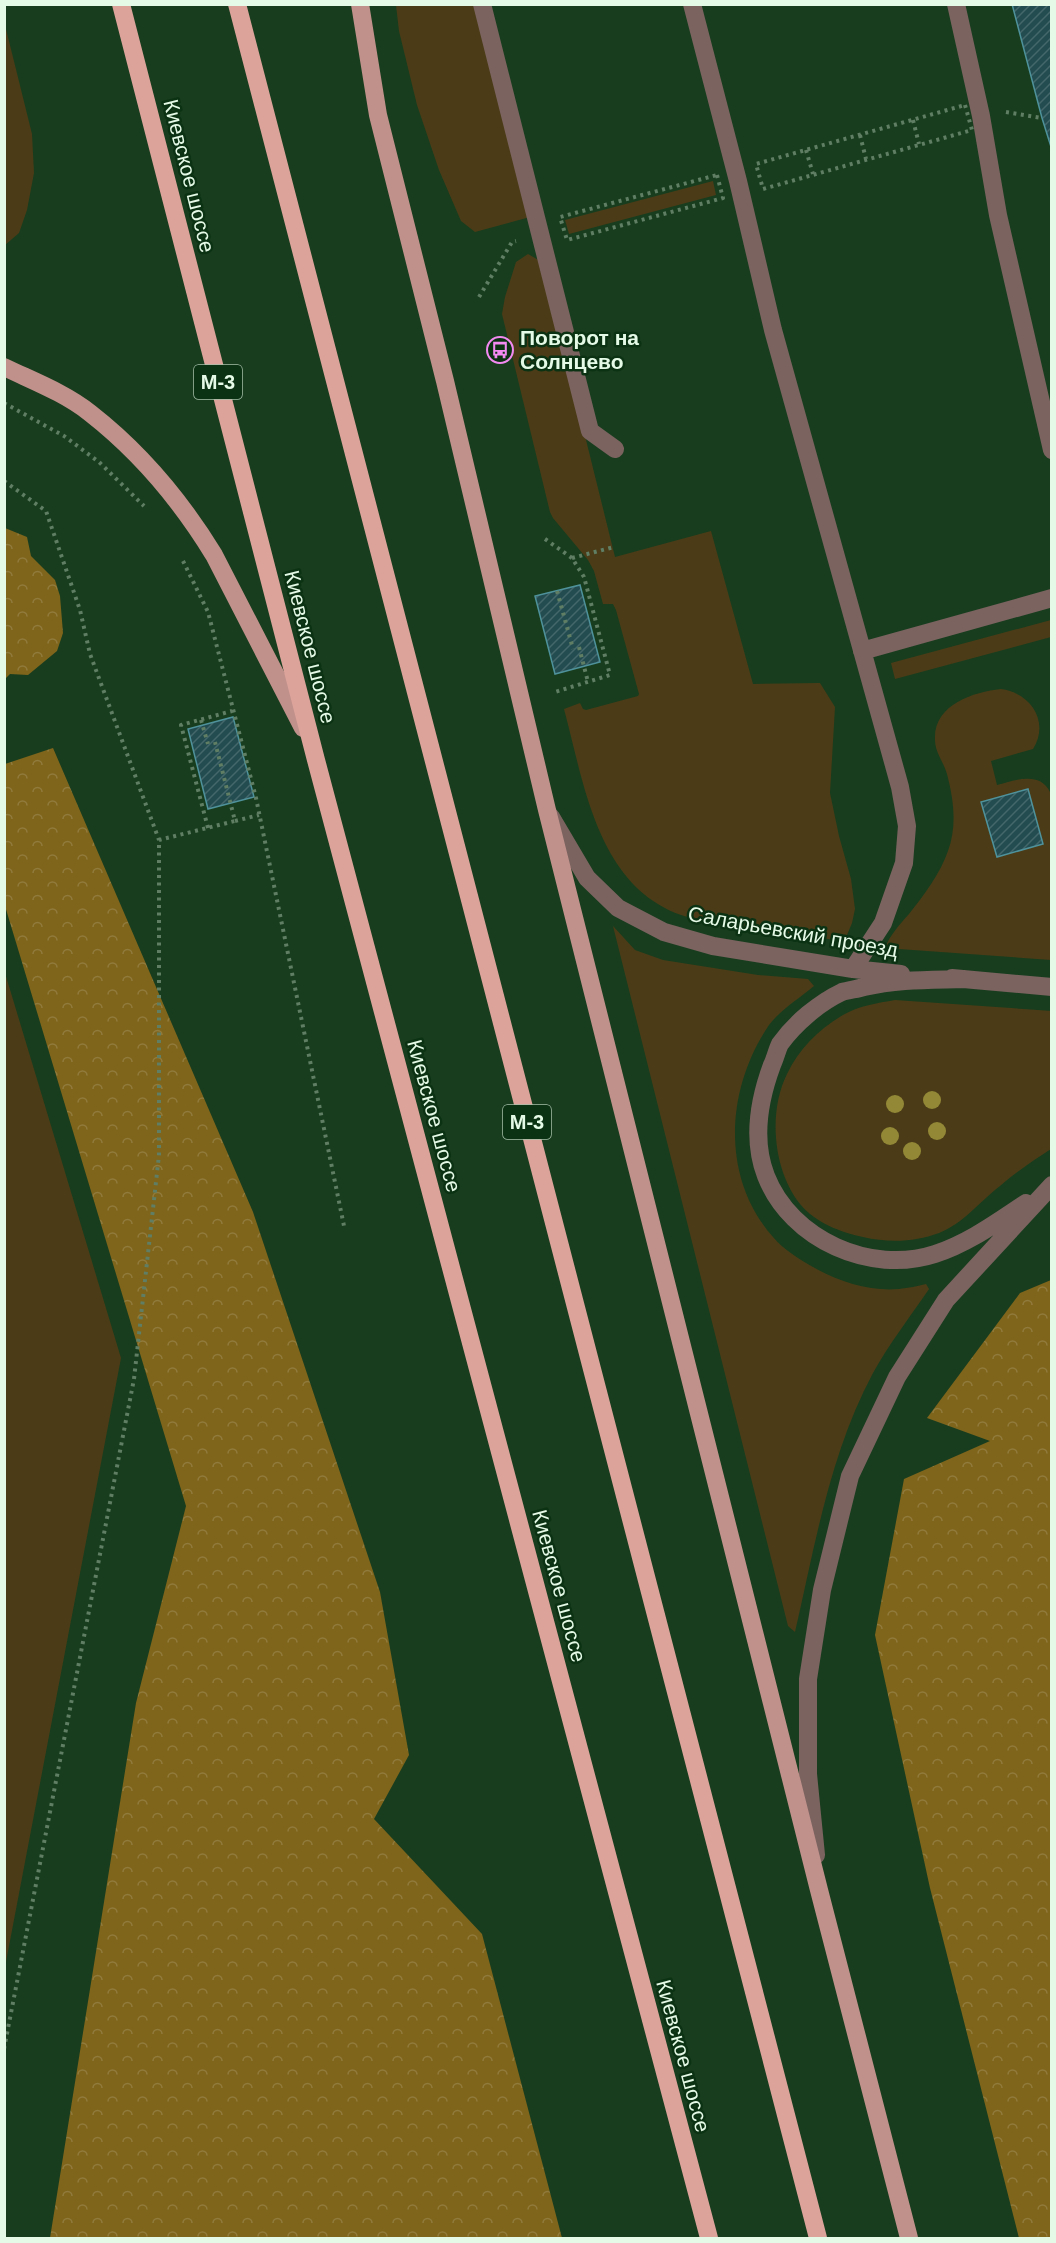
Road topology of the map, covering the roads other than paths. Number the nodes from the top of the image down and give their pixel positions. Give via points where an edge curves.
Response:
1 (121, 4) edge
2 (237, 4) edge
3 (360, 4) edge
4 (482, 4) edge
5 (692, 4) edge
6 (956, 4) edge
7 (4, 367) edge
8 (615, 449) dead end
9 (1052, 450) edge
10 (1052, 598) edge
11 (862, 651) junction
12 (316, 760) junction
13 (547, 810) junction
14 (853, 969) junction
15 (964, 979) junction
16 (1052, 987) edge
17 (1051, 1185) edge
18 (819, 1890) junction
19 (709, 2238) edge
20 (818, 2238) edge
21 (909, 2238) edge

1 - 12 highway, Киевское шоссе / М-3
2 - 20 highway, М-3
3 - 13 main road via 378,115
4 - 8 street via 590,431
5 - 11 street via 773,330
6 - 9 street
7 - 12 main road via 90,412 162,482 214,555 300,721
10 - 11 street
11 - 14 street via 907,826 904,863 883,923
12 - 19 highway, Киевское шоссе / М-3
13 - 14 street, Саларьевский проезд via 587,878 618,908 664,932 713,946
13 - 18 main road
14 - 15 street, Саларьевский проезд
15 - 16 street, Саларьевский проезд
15 - 17 street via 893,981 843,992 804,1016 780,1045 763,1088 757,1133 766,1176 786,1210 818,1237 850,1254 890,1261 934,1255 975,1237
17 - 18 street via 946,1300 897,1377 850,1476 822,1590 808,1679 808,1774
18 - 21 main road

